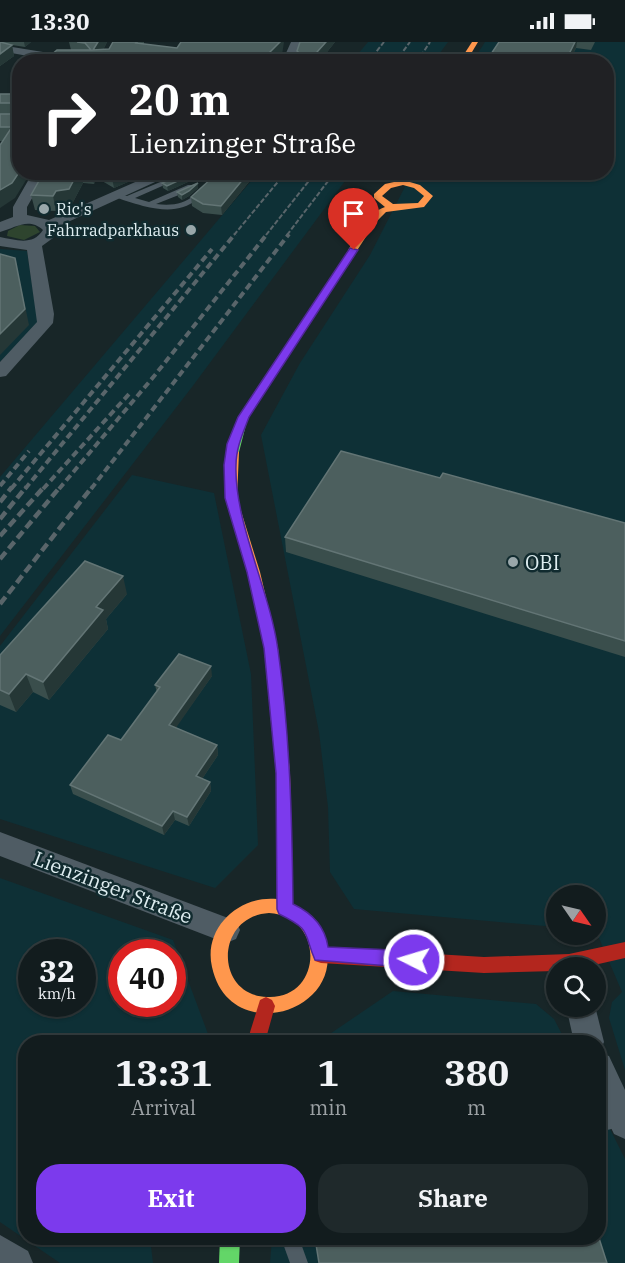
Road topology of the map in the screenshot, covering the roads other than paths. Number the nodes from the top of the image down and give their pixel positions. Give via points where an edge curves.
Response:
1 (0, 48) edge
2 (30, 54) edge
3 (35, 180) edge
4 (155, 180) edge
5 (168, 180) edge
6 (203, 180) edge
7 (213, 180) edge
8 (396, 180) edge
9 (405, 180) edge
10 (123, 196) junction
11 (150, 204) junction
12 (390, 206) junction
13 (20, 220) junction
14 (49, 225) junction
15 (0, 228) edge
16 (0, 241) edge
17 (34, 244) junction
18 (0, 372) edge
19 (0, 844) edge
20 (285, 909) junction
21 (226, 930) junction
22 (625, 950) edge
23 (321, 955) junction
24 (599, 957) edge
25 (546, 965) edge
26 (266, 1006) junction
27 (583, 1017) edge
28 (258, 1035) edge
29 (587, 1035) edge
30 (606, 1093) edge
31 (615, 1122) edge
32 (230, 1245) edge
33 (293, 1245) edge
34 (0, 1252) edge
35 (16, 1263) edge
36 (229, 1263) edge
37 (299, 1263) edge

1 - 2 street
3 - 13 street via 20,207
4 - 10 street
5 - 10 lane
6 - 11 lane
7 - 11 lane via 193,202 181,207
8 - 12 street via 378,192 379,200
9 - 12 street via 423,188 428,200 408,208
10 - 11 lane
10 - 14 street
12 - 20 street via 372,221 243,417 233,444 231,498 254,572 271,648 284,784
13 - 14 street via 34,219
13 - 15 street
14 - 17 street via 50,233
16 - 17 street via 17,246
17 - 18 street via 45,324
19 - 21 street, Lienzinger Straße
20 - 21 street via 252,910
20 - 23 street via 300,915 311,926
21 - 26 street via 219,946 223,980 233,993
22 - 24 street
23 - 25 street
23 - 26 street via 314,977 299,996 283,1004
26 - 28 street
27 - 29 street
30 - 31 street
32 - 36 street
33 - 37 lane
34 - 35 street

